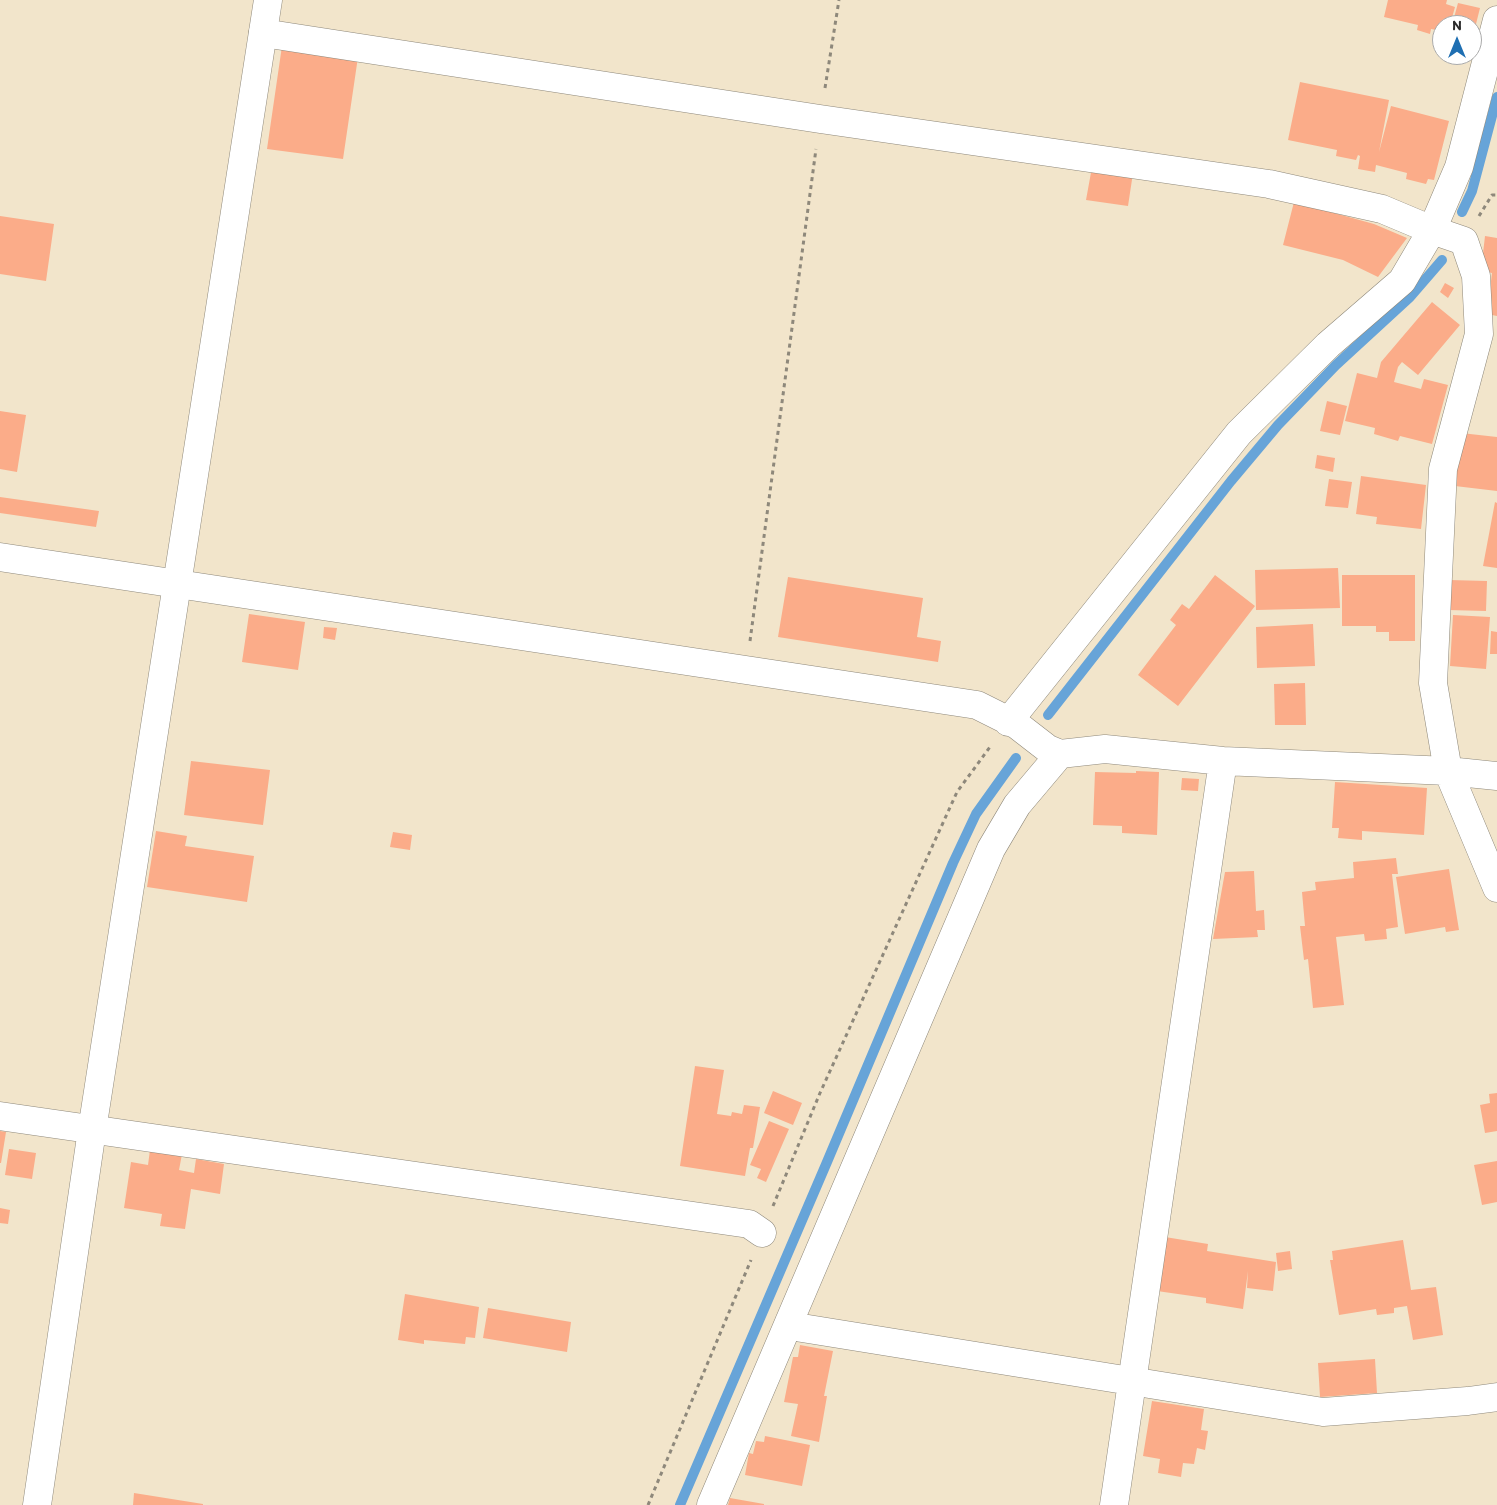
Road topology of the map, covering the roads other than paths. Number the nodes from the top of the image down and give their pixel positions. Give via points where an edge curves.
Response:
1 (268, 0) edge
2 (1497, 20) edge
3 (263, 33) junction
4 (1432, 230) junction
5 (0, 557) edge
6 (176, 583) junction
7 (1008, 722) junction
8 (1060, 754) junction
9 (1223, 761) junction
10 (1448, 771) junction
11 (1497, 776) edge
12 (1497, 888) edge
13 (0, 1116) edge
14 (92, 1130) junction
15 (762, 1233) road end
16 (789, 1322) junction
17 (1133, 1382) junction
18 (1497, 1397) edge
19 (37, 1505) edge
20 (711, 1505) edge
21 (1114, 1505) edge

1 - 3 street
2 - 4 street via 1459,167
3 - 4 street via 1269,184 1382,209
3 - 6 street
4 - 7 street via 1402,281 1328,345 1239,433
4 - 10 street via 1464,241 1476,276 1479,334 1443,469 1433,683
5 - 6 street
6 - 7 street via 976,705
6 - 14 street
7 - 8 street
8 - 9 street via 1105,749
8 - 16 street via 1017,805 991,849
9 - 10 street
9 - 17 street
10 - 11 street
10 - 12 street
13 - 14 street
14 - 15 street via 748,1224
14 - 19 street
16 - 17 street via 802,1328
16 - 20 street
17 - 18 street via 1323,1412
17 - 21 street

